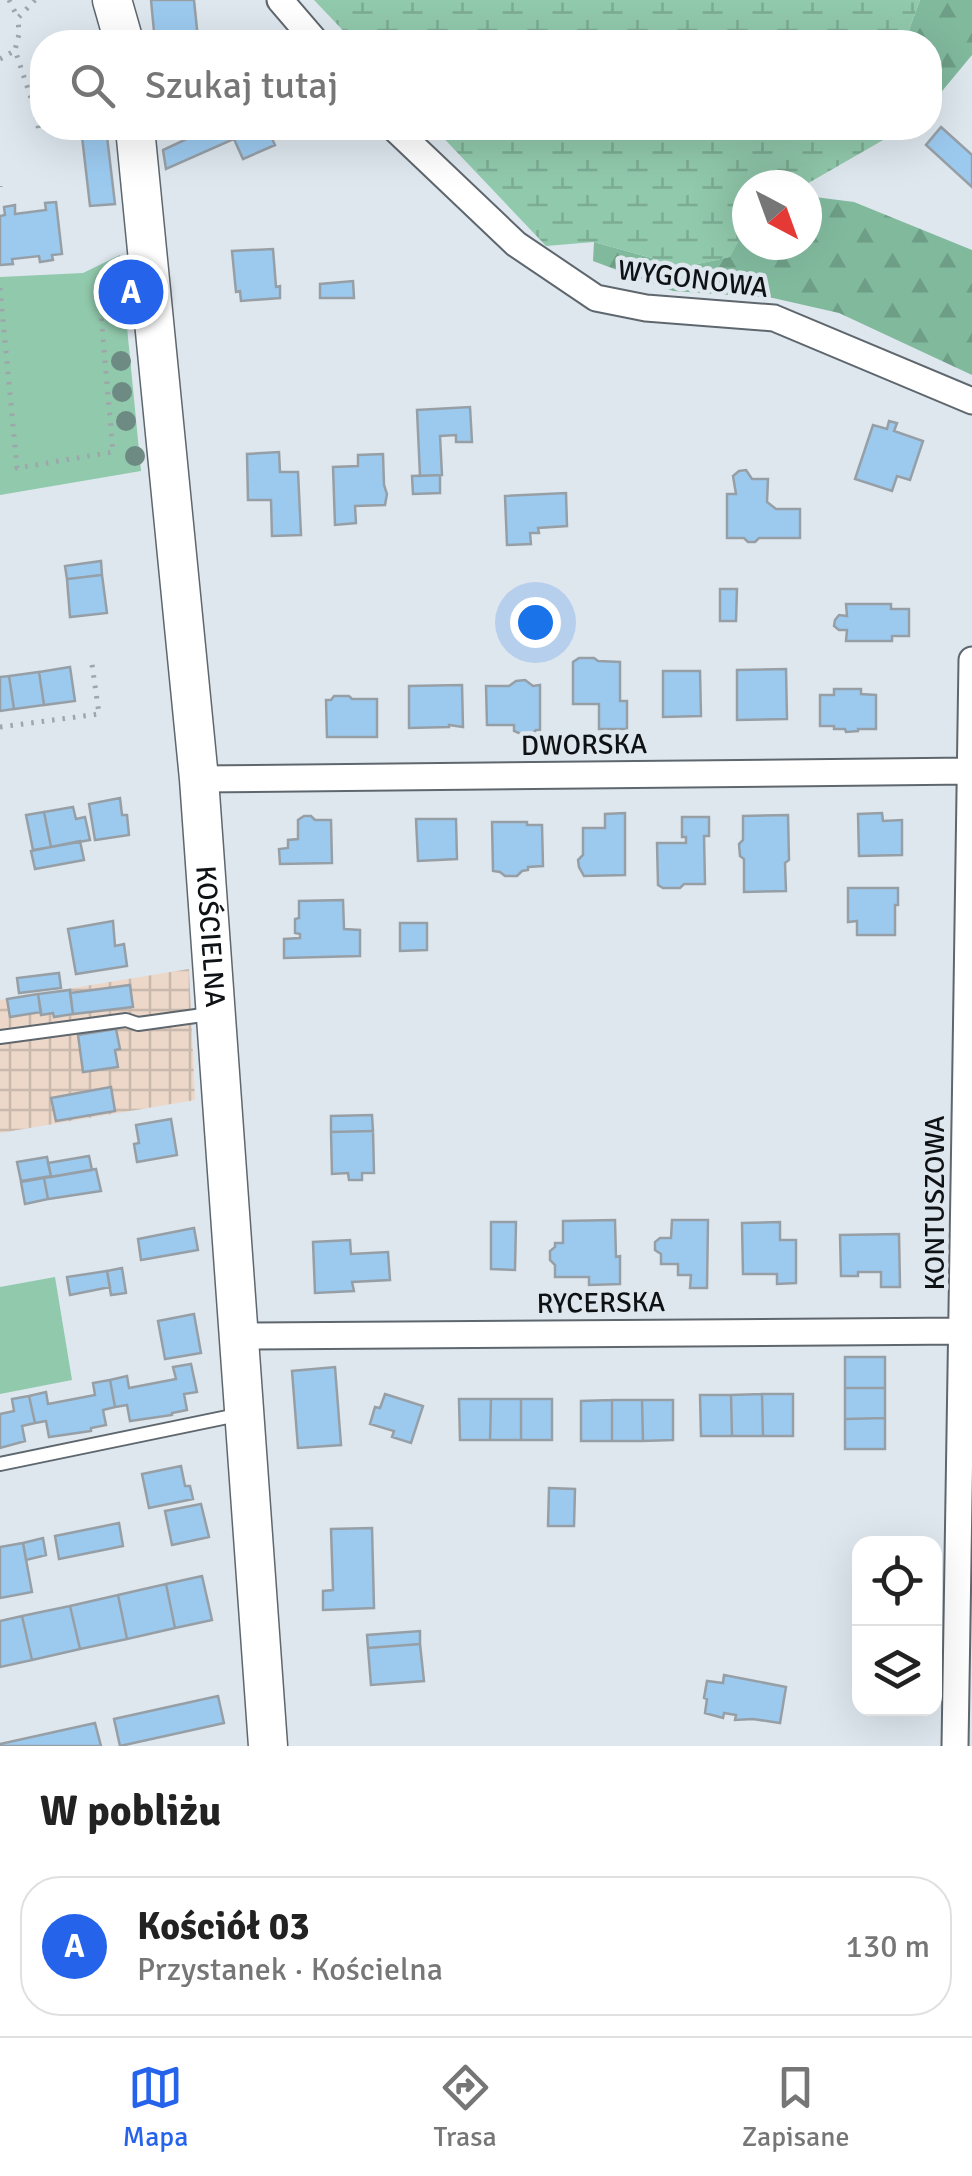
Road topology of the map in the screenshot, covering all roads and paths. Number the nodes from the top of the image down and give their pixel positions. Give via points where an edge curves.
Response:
1 (10, 0) edge
2 (35, 0) edge
3 (112, 0) edge
4 (280, 0) edge
5 (18, 18) junction
6 (121, 30) edge
7 (306, 30) edge
8 (15, 50) junction
9 (0, 59) edge
10 (30, 95) edge
11 (136, 140) edge
12 (407, 140) edge
13 (97, 269) dead end
14 (0, 288) edge
15 (972, 400) edge
16 (90, 656) dead end
17 (972, 660) edge
18 (0, 727) edge
19 (970, 771) edge
20 (199, 779) junction
21 (969, 907) edge
22 (216, 1014) junction
23 (0, 1037) edge
24 (968, 1182) edge
25 (964, 1332) junction
26 (239, 1336) junction
27 (245, 1414) junction
28 (966, 1457) edge
29 (0, 1464) edge
30 (268, 1746) edge
31 (955, 1746) edge

1 - 5 path
2 - 5 path
3 - 6 street
4 - 7 street
5 - 8 path
8 - 9 path
8 - 10 path
11 - 20 street, KOŚCIELNA
12 - 15 street, WYGONOWA via 516,244 596,298 774,318
13 - 14 path via 113,452 17,468
16 - 18 path via 98,714
17 - 19 street, KONTUSZOWA
19 - 20 street, DWORSKA
19 - 21 street, KONTUSZOWA
20 - 22 street, KOŚCIELNA
21 - 24 street, KONTUSZOWA
22 - 23 lane
22 - 26 street, KOŚCIELNA
24 - 25 street, KONTUSZOWA
25 - 26 street, RYCERSKA
25 - 28 street, KONTUSZOWA
26 - 27 street, KOŚCIELNA
27 - 29 lane
27 - 30 street, KOŚCIELNA
28 - 31 street, KONTUSZOWA

